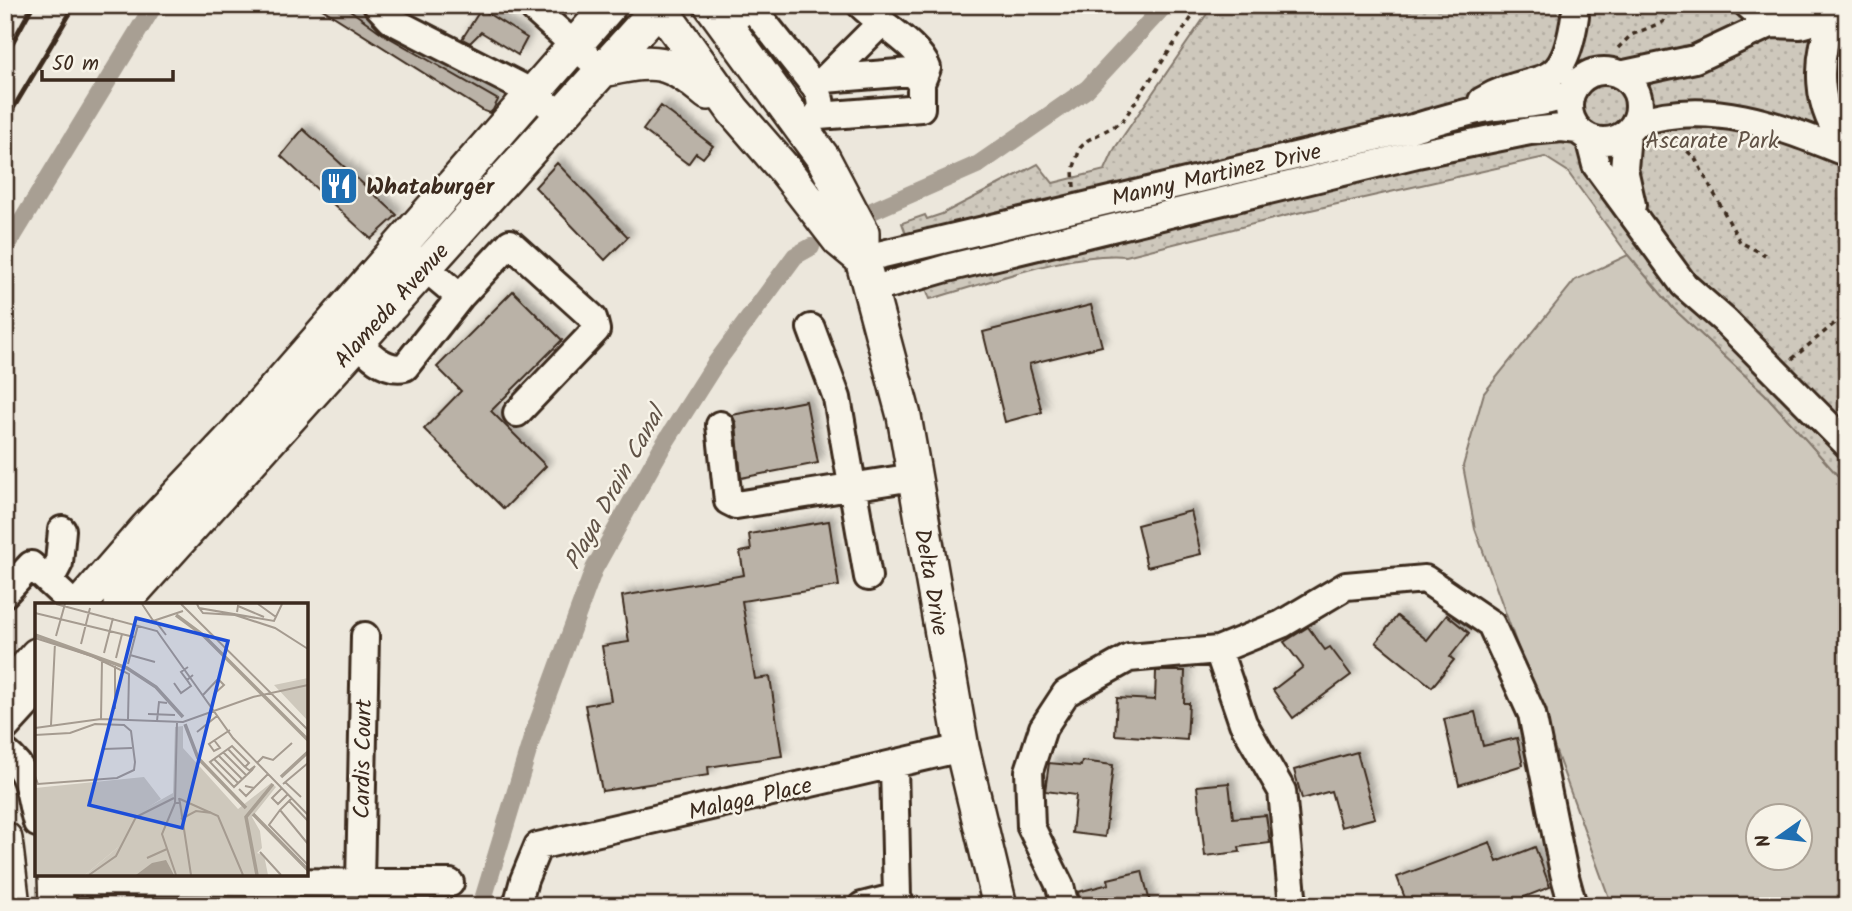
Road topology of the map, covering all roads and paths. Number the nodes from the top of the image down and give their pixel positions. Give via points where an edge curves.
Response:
1 (377, 5) edge
2 (610, 5) edge
3 (861, 5) edge
4 (1200, 5) edge
5 (1668, 5) edge
6 (1748, 5) edge
7 (659, 6) edge
8 (531, 8) edge
9 (1575, 10) edge
10 (1840, 11) edge
11 (719, 16) edge
12 (880, 24) junction
13 (1770, 24) junction
14 (575, 45) junction
15 (1618, 48) dead end
16 (793, 58) junction
17 (602, 70) junction
18 (1620, 75) junction
19 (768, 82) junction
20 (821, 83) junction
21 (921, 83) junction
22 (1575, 88) junction
23 (533, 93) junction
24 (733, 110) junction
25 (1460, 114) junction
26 (561, 115) junction
27 (810, 127) junction
28 (1631, 129) junction
29 (1530, 131) junction
30 (1676, 132) dead end
31 (1584, 134) junction
32 (1847, 145) edge
33 (1847, 153) edge
34 (1286, 158) junction
35 (775, 159) junction
36 (1596, 165) junction
37 (1292, 185) junction
38 (1104, 200) junction
39 (1077, 206) junction
40 (1634, 214) junction
41 (1111, 230) junction
42 (1765, 255) dead end
43 (412, 257) junction
44 (862, 259) junction
45 (872, 290) junction
46 (460, 298) junction
47 (1847, 313) edge
48 (811, 328) dead end
49 (346, 331) junction
50 (1777, 374) junction
51 (516, 413) dead end
52 (720, 425) dead end
53 (1847, 444) edge
54 (914, 477) junction
55 (852, 485) junction
56 (62, 530) dead end
57 (868, 577) dead end
58 (49, 582) junction
59 (5, 593) edge
60 (72, 603) edge
61 (82, 603) edge
62 (123, 603) edge
63 (365, 636) dead end
64 (1218, 650) junction
65 (35, 657) edge
66 (5, 692) edge
67 (35, 695) edge
68 (5, 728) edge
69 (962, 748) junction
70 (5, 752) edge
71 (894, 765) junction
72 (35, 814) edge
73 (5, 839) edge
74 (360, 883) junction
75 (450, 883) dead end
76 (55, 884) edge
77 (186, 894) edge
78 (899, 902) edge
79 (13, 906) edge
80 (517, 906) edge
81 (862, 906) edge
82 (999, 906) edge
83 (1065, 906) edge
84 (1293, 906) edge
85 (1573, 906) edge

1 - 23 street via 391,20
2 - 14 main road, Alameda Avenue
3 - 12 street
4 - 39 path via 1122,122 1080,149 1073,170
5 - 15 path via 1663,22 1631,35
6 - 13 street
7 - 17 main road, Alameda Avenue
7 - 24 main road
8 - 14 street
9 - 22 street
9 - 25 street via 1571,44 1558,71 1544,80 1494,94
10 - 13 street via 1800,25
10 - 32 street via 1823,40 1820,64 1828,116
11 - 16 street via 750,5
11 - 19 main road, Delta Drive
12 - 20 street
12 - 21 street via 922,54 928,68
13 - 18 street via 1695,59
14 - 17 street
14 - 23 main road, Alameda Avenue
16 - 19 street
16 - 20 street
17 - 24 main road via 644,62 669,65
17 - 26 main road, Alameda Avenue
18 - 22 street via 1598,71
18 - 28 street via 1636,91 1639,102
19 - 27 main road, Delta Drive
20 - 21 street via 911,72
20 - 27 street via 822,102
21 - 27 street via 921,108
22 - 25 street, Manny Martinez Drive via 1529,106
22 - 31 street via 1569,113
23 - 26 street
23 - 43 main road, Alameda Avenue
24 - 35 main road
25 - 34 street, Manny Martinez Drive
26 - 43 main road, Alameda Avenue
27 - 35 main road
27 - 44 main road, Delta Drive via 862,232
28 - 31 street via 1609,142
28 - 33 street via 1672,114 1728,115 1768,123
28 - 40 street via 1624,169
29 - 31 street, Manny Martinez Drive via 1562,128
29 - 36 street via 1559,139
29 - 37 street, Manny Martinez Drive via 1417,153
30 - 42 path via 1740,242
31 - 36 street
34 - 37 street
34 - 38 street, Manny Martinez Drive
35 - 44 main road via 839,240
36 - 40 street
37 - 41 street, Manny Martinez Drive
38 - 39 street, Manny Martinez Drive
38 - 41 street
39 - 44 street, Manny Martinez Drive
40 - 50 street via 1684,285
41 - 45 street, Manny Martinez Drive
43 - 46 street
43 - 49 main road, Alameda Avenue
44 - 45 main road, Delta Drive
45 - 54 main road, Delta Drive via 904,416
46 - 49 street via 405,367 396,370
46 - 51 street via 510,243 593,318 596,330
47 - 50 path
48 - 55 street via 837,398
49 - 61 main road, Alameda Avenue
49 - 62 main road, Alameda Avenue
50 - 53 street
52 - 55 street via 728,501 736,505
54 - 55 street
54 - 69 main road, Delta Drive
55 - 57 street
56 - 58 street via 59,563
58 - 59 street via 31,565
58 - 60 street
63 - 74 street, Cardis Court
64 - 83 street via 1129,658 1066,693 1043,728 1029,771 1031,827
64 - 84 street via 1243,723 1282,790
64 - 85 street via 1282,624 1346,586 1425,579 1491,624 1532,714
65 - 66 main road
67 - 68 street
69 - 71 street, Malaga Place
69 - 82 main road, Delta Drive
70 - 72 street via 27,776
71 - 78 street
71 - 80 street, Malaga Place via 538,846
73 - 79 main road
74 - 75 street
74 - 77 street
76 - 77 street
78 - 81 street

